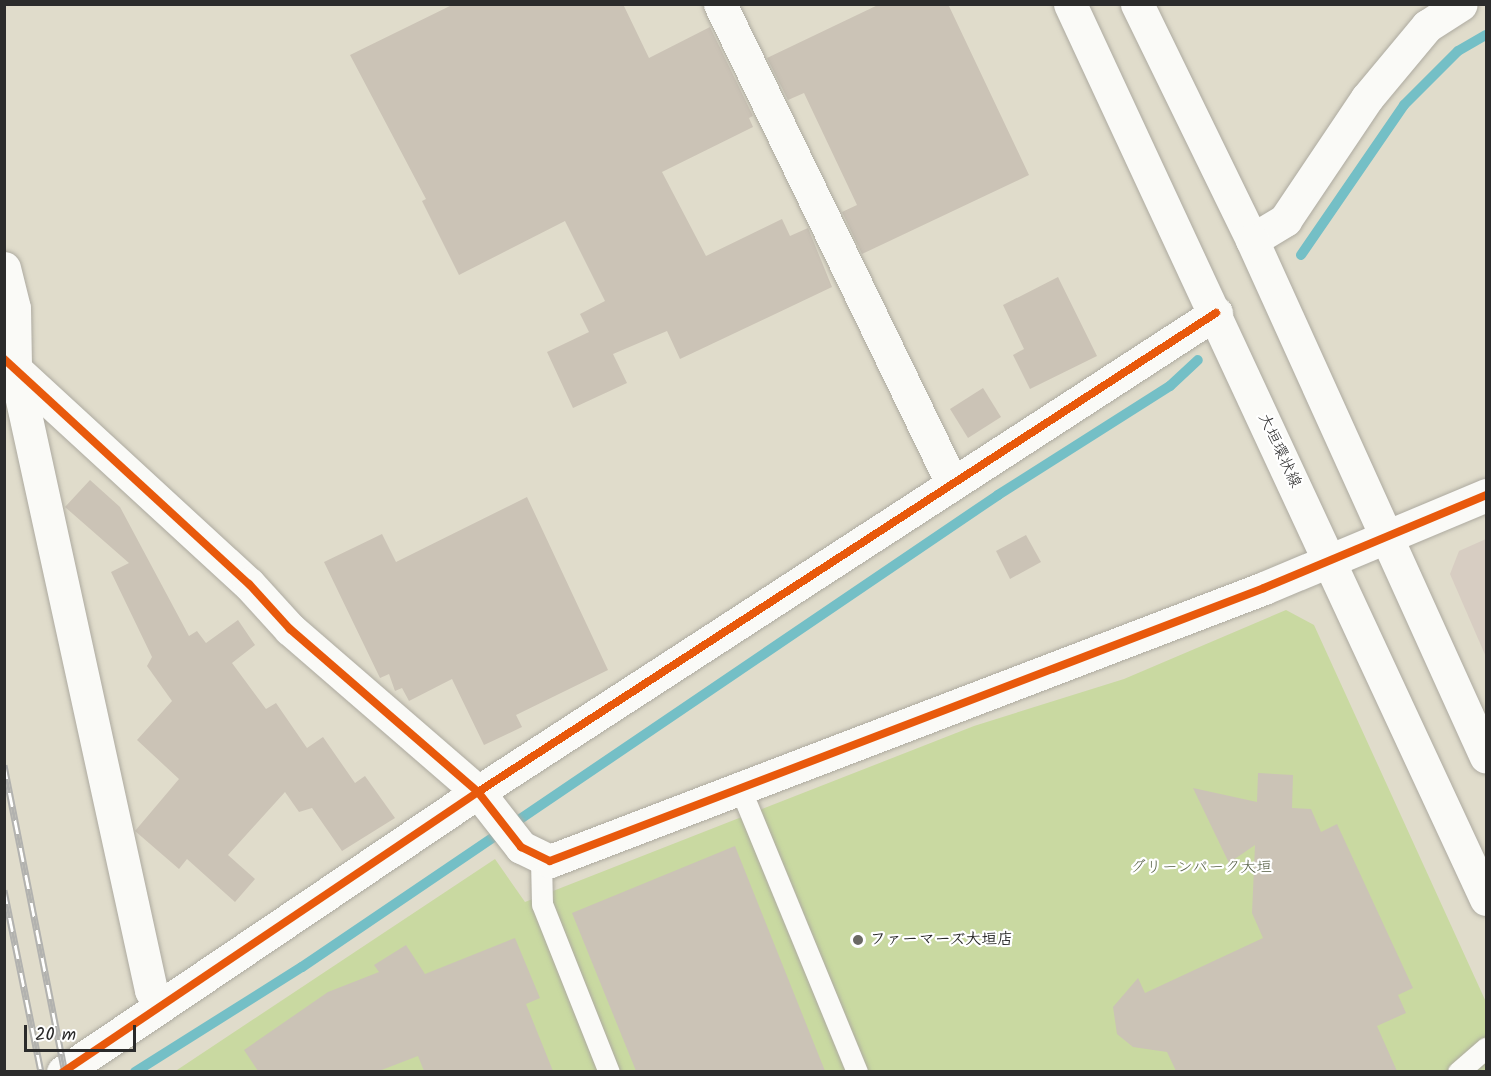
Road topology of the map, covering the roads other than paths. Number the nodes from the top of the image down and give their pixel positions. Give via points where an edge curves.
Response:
1 (720, 4) edge
2 (1070, 4) edge
3 (1137, 4) edge
4 (1461, 4) edge
5 (1252, 240) junction
6 (4, 268) edge
7 (1216, 313) junction
8 (10, 364) edge
9 (952, 483) junction
10 (1486, 495) edge
11 (1389, 537) junction
12 (1330, 562) junction
13 (1486, 756) edge
14 (740, 788) junction
15 (484, 800) junction
16 (531, 854) junction
17 (1486, 899) edge
18 (160, 1006) junction
19 (1486, 1048) edge
20 (63, 1071) edge
21 (609, 1071) edge
22 (858, 1071) edge
23 (1458, 1071) edge

1 - 9 street
2 - 7 street, 大垣環状線
3 - 5 street
4 - 5 street via 1427,26 1367,98 1285,220
5 - 11 street
6 - 8 street via 14,308
7 - 9 street
7 - 12 street, 大垣環状線
8 - 15 street via 249,584 290,630
8 - 18 street via 151,990
9 - 15 street
10 - 11 street
11 - 12 street
11 - 13 street
12 - 14 street
12 - 17 street, 大垣環状線
14 - 16 street
14 - 22 lane
15 - 16 street
15 - 18 street
16 - 21 lane via 542,904
18 - 20 street
19 - 23 lane

